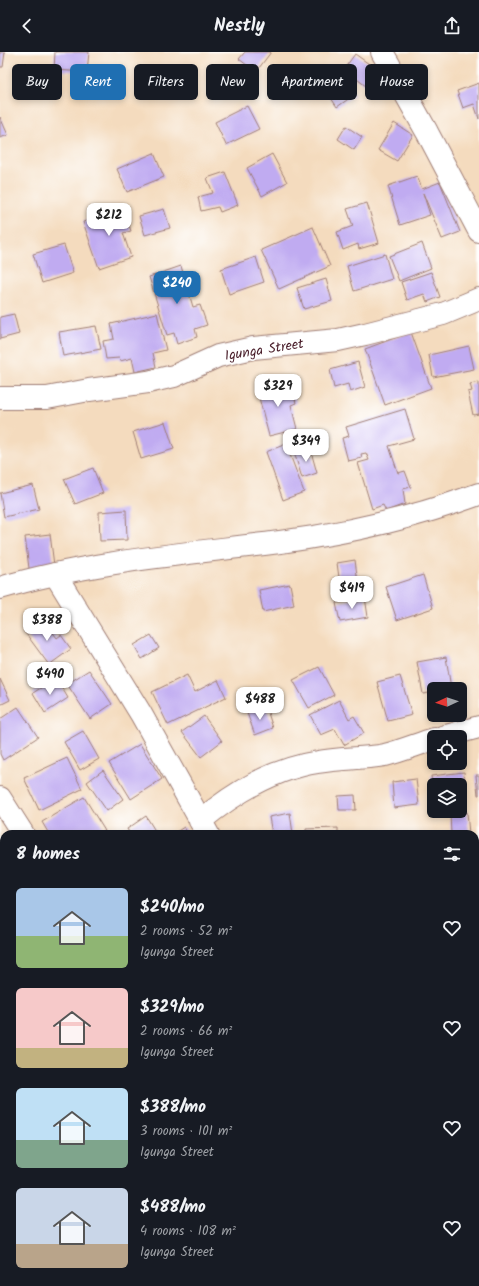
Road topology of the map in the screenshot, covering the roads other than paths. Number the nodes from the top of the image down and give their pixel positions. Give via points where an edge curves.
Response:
1 (382, 52) edge
2 (479, 231) edge
3 (479, 298) edge
4 (0, 398) edge
5 (479, 494) edge
6 (55, 574) junction
7 (0, 588) edge
8 (479, 727) edge
9 (467, 730) edge
10 (427, 741) edge
11 (0, 798) edge
12 (204, 827) edge
13 (20, 830) edge

1 - 2 street
3 - 4 street, Igunga Street via 443,314 338,340 253,348 218,356 174,376 148,382 47,398
5 - 6 street via 438,509 342,532 195,551
6 - 7 street
6 - 12 street via 141,714
8 - 9 street
10 - 12 street via 385,755 318,762 280,771 242,789
11 - 13 street

